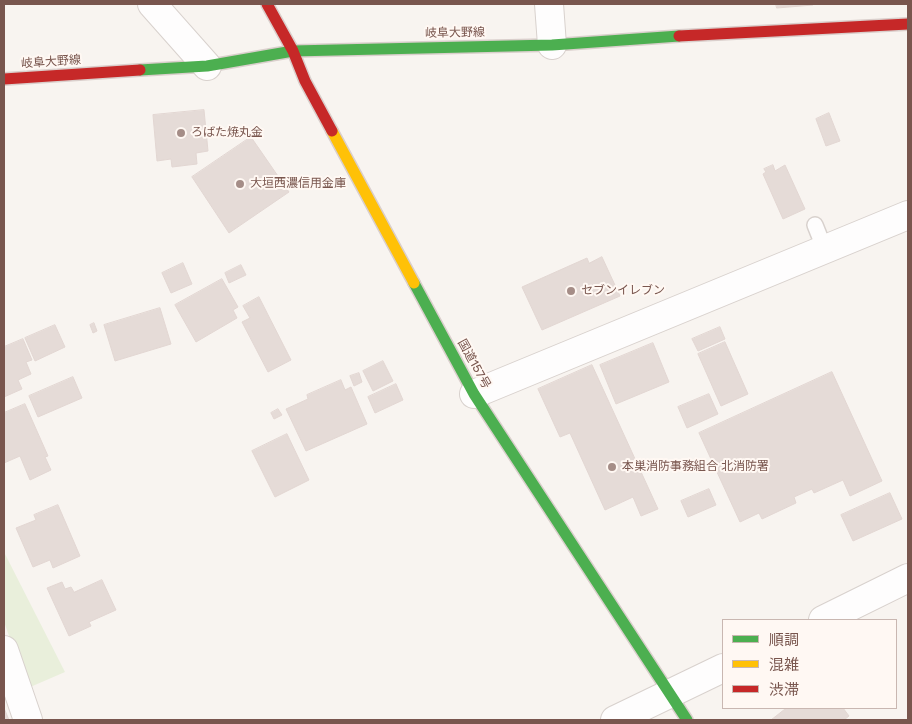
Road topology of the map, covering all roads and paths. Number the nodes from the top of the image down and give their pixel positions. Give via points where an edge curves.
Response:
1 (152, 4) edge
2 (267, 4) edge
3 (549, 4) edge
4 (908, 24) edge
5 (552, 45) junction
6 (292, 51) junction
7 (206, 66) junction
8 (4, 80) edge
9 (908, 215) edge
10 (815, 225) dead end
11 (825, 250) junction
12 (474, 394) junction
13 (908, 578) edge
14 (825, 619) edge
15 (4, 650) edge
16 (722, 668) edge
17 (670, 693) junction
18 (28, 720) edge
19 (615, 720) edge
20 (687, 720) edge

1 - 7 street
2 - 6 main road, 国道157号
3 - 5 street
4 - 5 main road, 岐阜大野線
5 - 6 main road, 岐阜大野線
6 - 7 main road, 岐阜大野線
6 - 12 main road, 国道157号 via 331,130
7 - 8 main road, 岐阜大野線
9 - 11 street
10 - 11 lane
11 - 12 street
12 - 17 main road, 国道157号
13 - 14 street
15 - 18 street
16 - 17 street
17 - 19 street
17 - 20 main road, 国道157号

